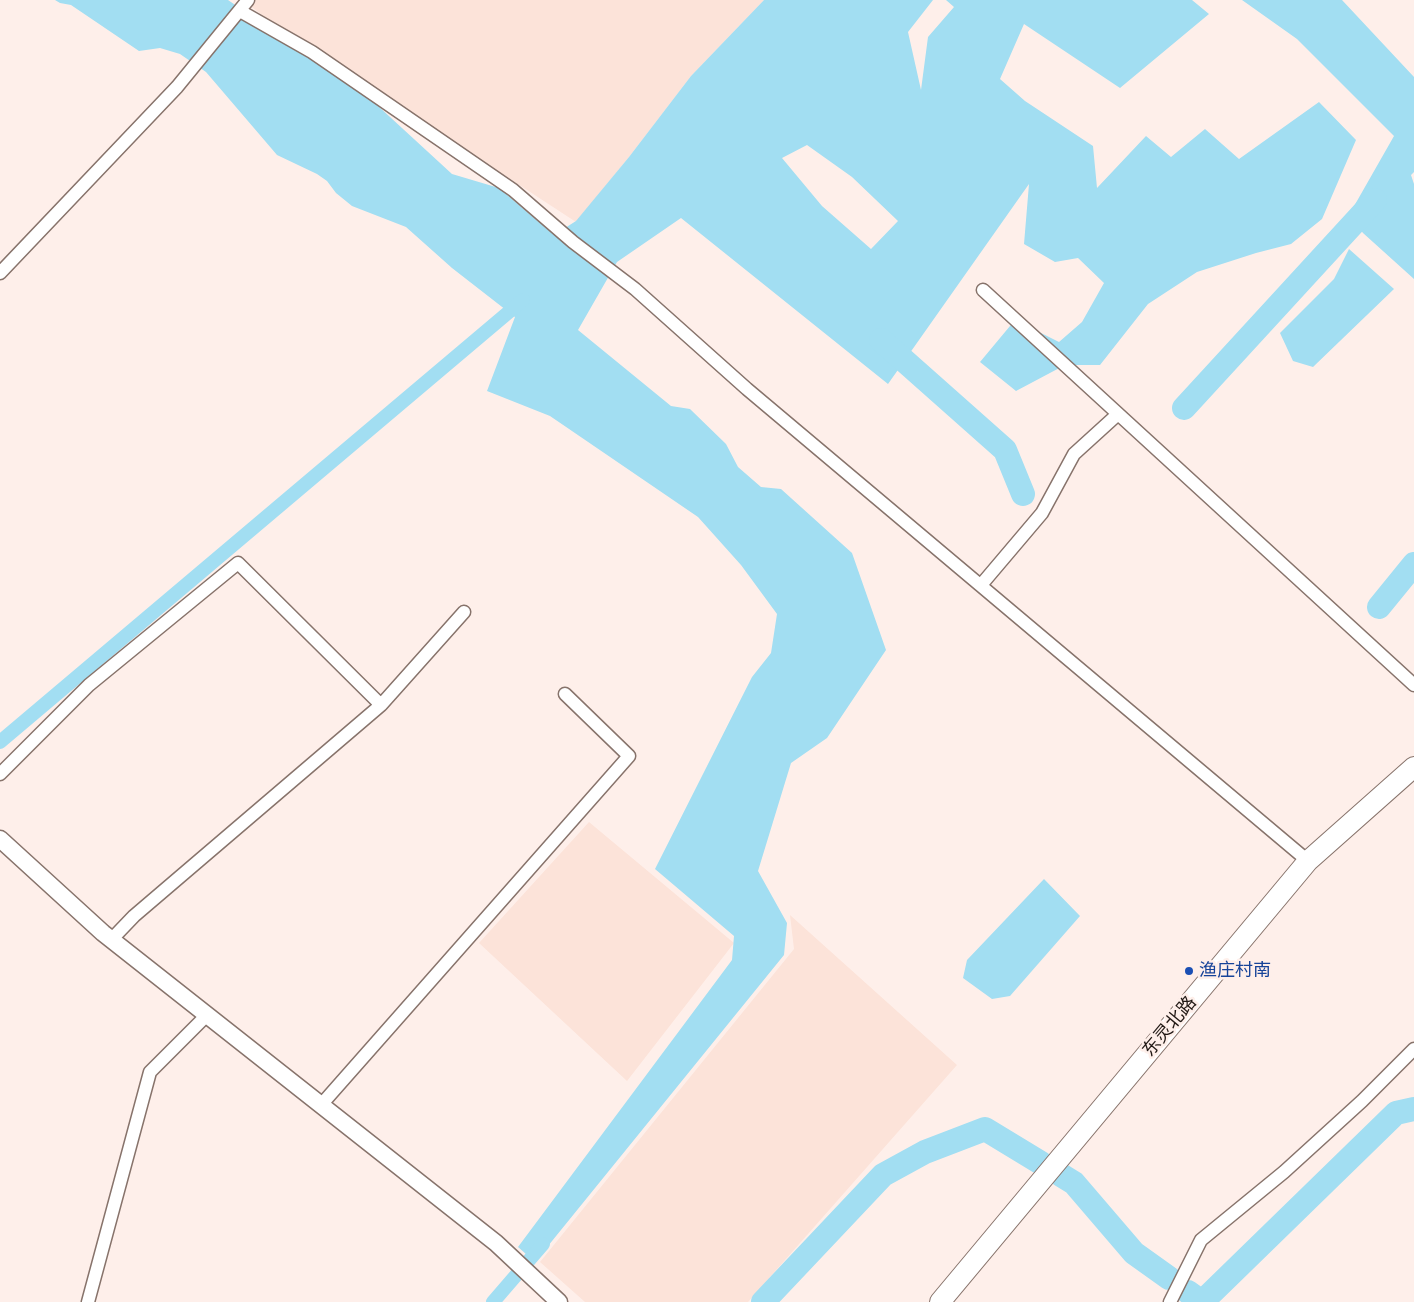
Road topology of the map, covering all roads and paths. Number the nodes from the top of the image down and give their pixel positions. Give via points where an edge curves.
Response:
1 (248, 0) edge
2 (239, 12) junction
3 (0, 273) edge
4 (983, 290) dead end
5 (1118, 414) junction
6 (981, 585) junction
7 (464, 612) dead end
8 (1414, 685) edge
9 (565, 694) dead end
10 (381, 705) junction
11 (1414, 767) edge
12 (0, 774) edge
13 (0, 839) edge
14 (1308, 861) junction
15 (111, 940) junction
16 (207, 1016) junction
17 (1414, 1049) edge
18 (321, 1105) junction
19 (88, 1302) edge
20 (559, 1302) edge
21 (940, 1302) edge
22 (1170, 1302) edge

1 - 2 street
2 - 3 street via 177,87
2 - 6 street via 312,52 513,190
4 - 5 street
5 - 6 street via 1074,454 1042,513
5 - 8 street
6 - 14 street
7 - 10 street
9 - 18 street via 629,756
10 - 12 street via 238,563 89,685
10 - 15 street via 134,916
11 - 14 main road, 东灵北路
13 - 15 street
14 - 21 main road, 东灵北路
15 - 16 street
16 - 18 street
16 - 19 street via 150,1072
17 - 22 street via 1284,1172 1201,1240
18 - 20 street via 496,1243

